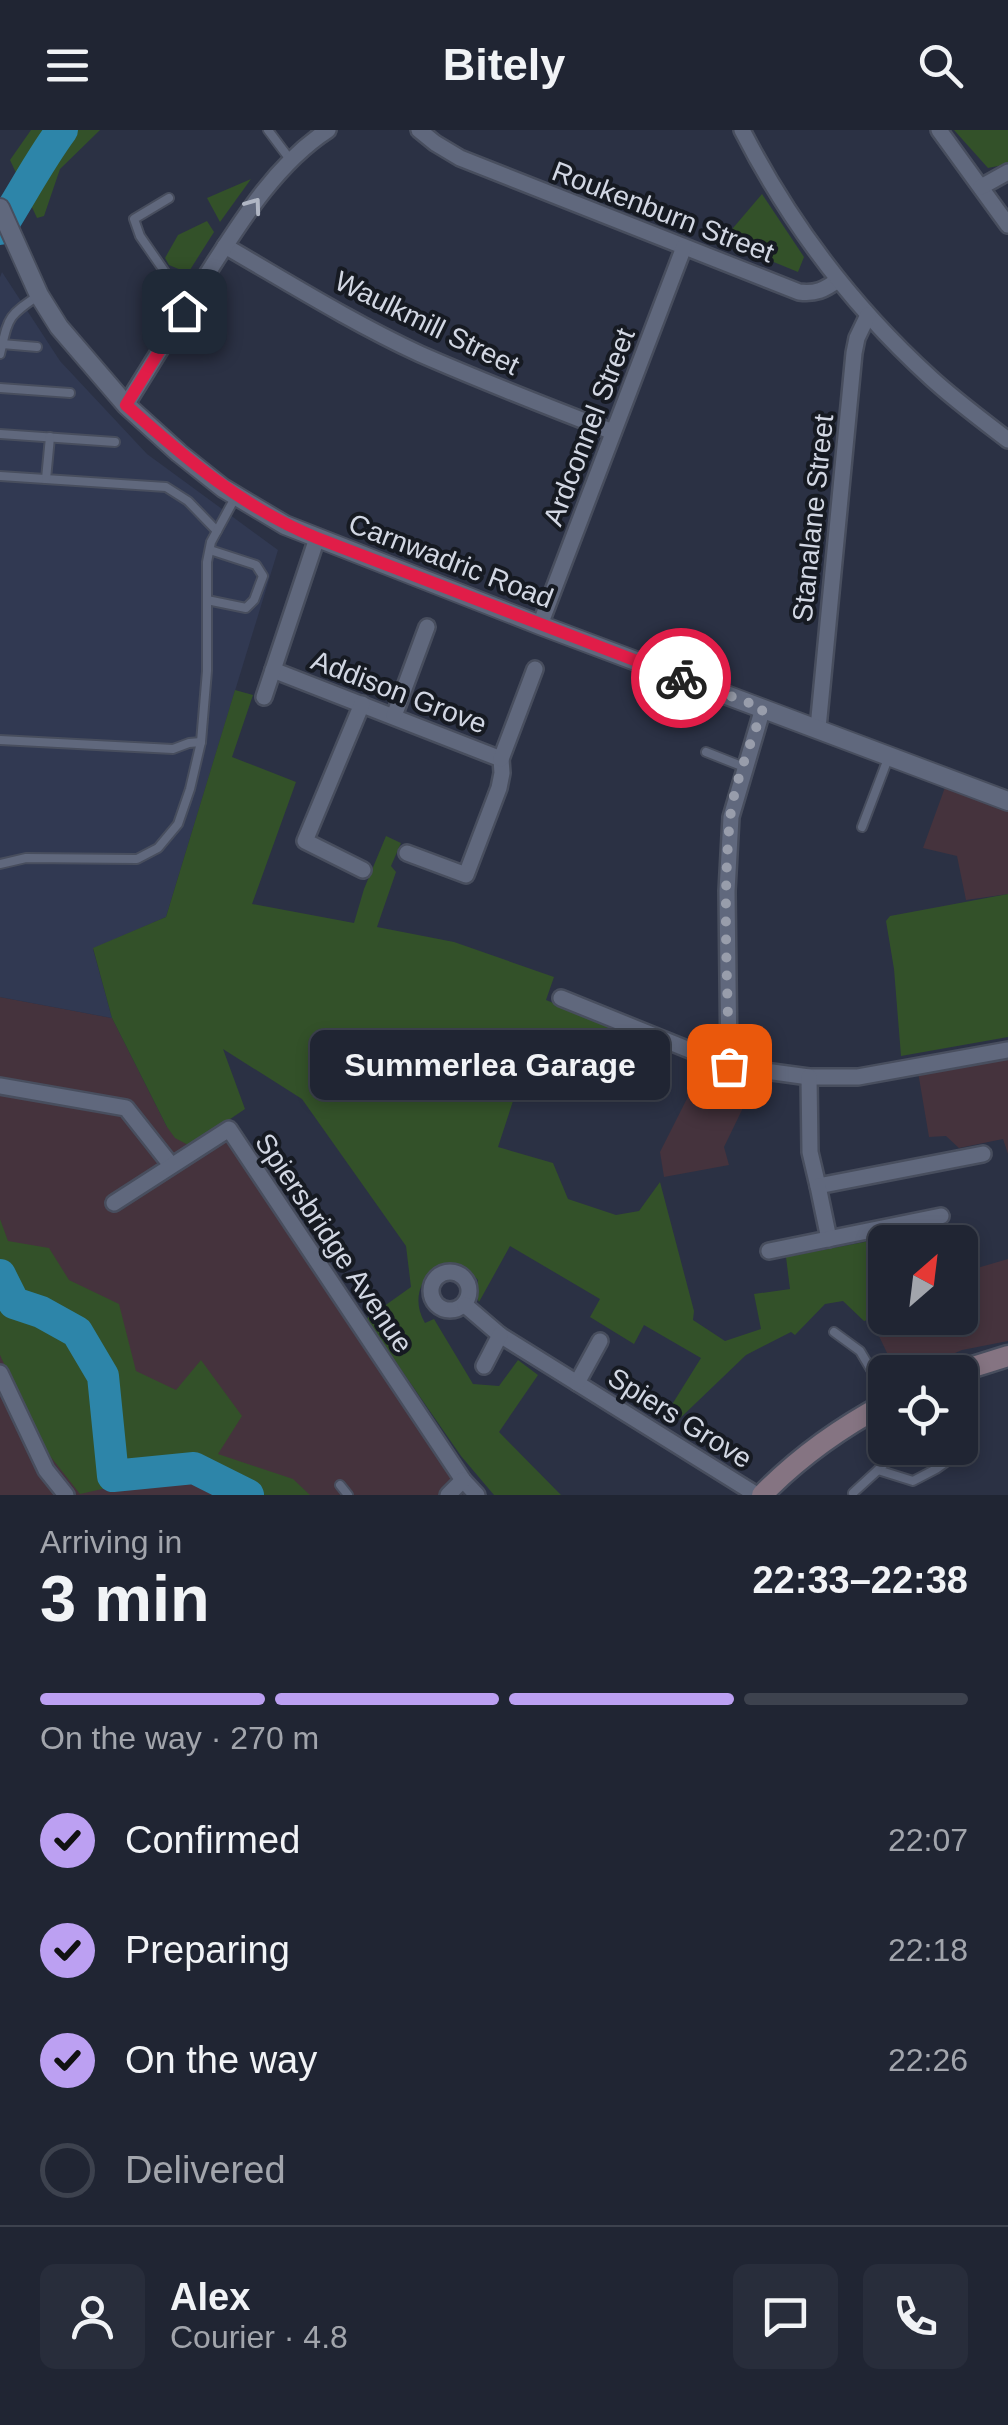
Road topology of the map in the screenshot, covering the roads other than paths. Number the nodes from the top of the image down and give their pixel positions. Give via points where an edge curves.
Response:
1 (268, 130) edge
2 (328, 130) edge
3 (420, 130) edge
4 (742, 130) edge
5 (938, 130) edge
6 (292, 162) junction
7 (1008, 172) edge
8 (981, 187) junction
9 (169, 198) dead end
10 (0, 208) edge
11 (1008, 225) edge
12 (225, 246) junction
13 (684, 246) junction
14 (838, 280) junction
15 (196, 292) junction
16 (39, 294) junction
17 (868, 315) junction
18 (37, 347) dead end
19 (1, 349) edge
20 (0, 388) edge
21 (70, 393) dead end
22 (126, 405) junction
23 (613, 432) junction
24 (0, 434) edge
25 (50, 437) junction
26 (1008, 440) edge
27 (115, 442) dead end
28 (0, 476) edge
29 (46, 479) junction
30 (236, 495) junction
31 (217, 532) junction
32 (317, 538) junction
33 (210, 550) junction
34 (207, 600) junction
35 (540, 626) junction
36 (427, 627) dead end
37 (534, 669) dead end
38 (273, 670) junction
39 (264, 696) dead end
40 (362, 704) junction
41 (763, 708) junction
42 (394, 716) junction
43 (818, 728) junction
44 (0, 740) edge
45 (201, 742) junction
46 (706, 752) dead end
47 (889, 756) junction
48 (501, 758) junction
49 (744, 767) junction
50 (1008, 790) edge
51 (1008, 803) edge
52 (862, 828) dead end
53 (407, 853) dead end
54 (0, 864) edge
55 (363, 870) dead end
56 (560, 998) dead end
57 (1008, 1050) edge
58 (729, 1066) junction
59 (809, 1077) junction
60 (0, 1086) edge
61 (984, 1154) dead end
62 (170, 1165) junction
63 (818, 1186) junction
64 (114, 1203) dead end
65 (941, 1216) dead end
66 (829, 1238) junction
67 (769, 1251) dead end
68 (465, 1304) dead end
69 (834, 1332) dead end
70 (500, 1335) junction
71 (600, 1341) dead end
72 (1008, 1356) edge
73 (868, 1364) edge
74 (978, 1365) edge
75 (484, 1366) dead end
76 (0, 1374) edge
77 (577, 1383) junction
78 (868, 1415) edge
79 (883, 1465) edge
80 (938, 1465) edge
81 (878, 1470) junction
82 (463, 1480) junction
83 (340, 1485) dead end
84 (853, 1493) edge
85 (66, 1495) edge
86 (348, 1495) edge
87 (448, 1495) edge
88 (477, 1495) edge
89 (759, 1495) edge

1 - 6 lane
2 - 6 street
3 - 13 street, Roukenburn Street via 460,158
4 - 14 street via 766,178
5 - 8 street
12 -> 6 street
7 - 8 street
8 - 11 street
9 - 15 lane via 134,220 166,275
10 - 16 street, Carnwadric Road
12 - 15 street
12 - 23 street, Waulkmill Street via 418,353
13 - 14 street, Roukenburn Street via 799,292 823,290
13 - 23 street, Ardconnel Street
14 - 17 street
15 - 22 street
16 - 19 lane via 12,314
16 - 22 street, Carnwadric Road via 59,328
17 - 26 street via 934,381
17 - 43 street, Stanalane Street via 854,353
18 - 19 lane
20 - 21 lane
22 - 30 street, Carnwadric Road
23 - 35 street, Ardconnel Street
24 - 25 lane
25 - 27 lane
25 - 29 lane
28 - 29 lane
29 - 31 lane via 166,487
30 - 31 lane
30 - 32 street, Carnwadric Road
31 - 33 lane
32 - 35 street, Carnwadric Road
32 - 38 street
33 - 34 lane
33 - 34 lane via 256,565 263,576 246,608
34 - 45 lane
35 - 41 street, Carnwadric Road
36 - 42 street
37 - 48 street
38 - 39 street
38 - 40 street, Addison Grove
40 - 42 street, Addison Grove
40 - 55 street via 305,841
41 - 43 street, Carnwadric Road
41 - 49 street
42 - 48 street, Addison Grove
43 - 47 street, Carnwadric Road
44 - 45 lane via 172,749
45 - 54 lane via 178,824 158,848 137,859 26,858
46 - 49 lane
47 - 51 street, Carnwadric Road
47 - 52 lane
48 - 53 street, Addison Grove via 499,788 466,876
49 - 58 street via 730,817
50 - 51 street
56 - 58 street
57 - 59 street via 858,1076
58 - 59 street
59 - 63 street via 810,1152
60 - 62 street via 126,1108
61 - 63 street
62 - 64 street, Spiersbridge Avenue
62 - 82 street, Spiersbridge Avenue via 228,1130
63 - 66 street
65 - 66 street
66 - 67 street
68 - 70 street, Spiers Grove
69 - 73 lane
70 - 75 street
70 - 77 street, Spiers Grove
71 - 77 street, Spiers Grove
72 - 74 main road
76 - 85 street via 46,1470
77 - 89 street, Spiers Grove
78 - 89 main road
79 - 81 lane
80 - 81 lane via 912,1481
81 - 84 lane
82 - 87 street
82 - 88 street, Spiersbridge Avenue
83 - 86 lane

